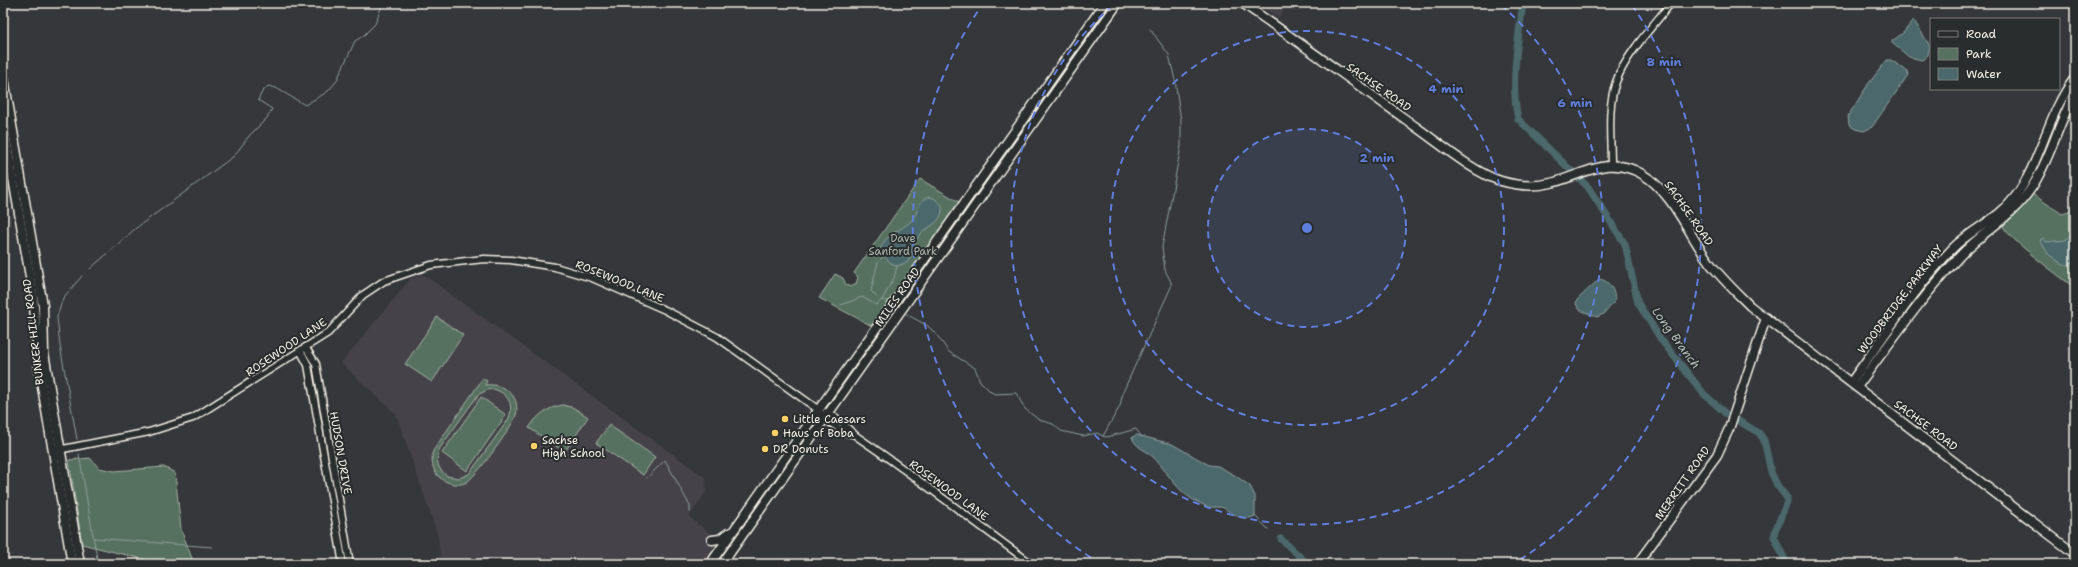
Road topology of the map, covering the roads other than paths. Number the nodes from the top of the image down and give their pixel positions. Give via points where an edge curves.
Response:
1 (1105, 3) edge
2 (1118, 3) edge
3 (1242, 3) edge
4 (1671, 3) edge
5 (3, 73) edge
6 (1054, 75) junction
7 (2075, 78) edge
8 (1063, 81) junction
9 (2075, 93) edge
10 (3, 121) edge
11 (1611, 165) junction
12 (903, 289) junction
13 (912, 296) junction
14 (1766, 318) junction
15 (304, 350) junction
16 (1854, 384) junction
17 (819, 410) junction
18 (827, 416) junction
19 (57, 450) junction
20 (736, 526) junction
21 (712, 540) dead end
22 (2075, 554) edge
23 (72, 564) edge
24 (80, 564) edge
25 (343, 564) edge
26 (350, 564) edge
27 (710, 564) edge
28 (722, 564) edge
29 (1032, 564) edge
30 (1637, 564) edge

1 - 6 main road, MILES ROAD
2 - 8 main road, MILES ROAD
3 - 11 main road, SACHSE ROAD via 1484,173 1502,181 1540,185 1589,168
4 - 11 street via 1626,61 1616,82 1611,117
5 - 19 main road, BUNKER HILL ROAD via 43,306 44,353
6 - 8 main road
6 - 12 main road, MILES ROAD
7 - 16 main road, WOODBRIDGE PARKWAY via 2058,105 2034,165 2014,198 1994,219 1951,249 1916,294
8 - 13 main road, MILES ROAD
9 - 16 main road, WOODBRIDGE PARKWAY via 2032,188 2011,213 1958,258
10 - 19 main road, BUNKER HILL ROAD via 33,294 37,356
11 - 14 main road, SACHSE ROAD via 1635,170 1655,183 1708,261 1750,306
12 - 13 main road
12 - 17 main road, MILES ROAD
13 - 18 main road, MILES ROAD
14 - 16 main road, SACHSE ROAD
14 - 30 main road, MERRITT ROAD via 1729,429 1717,455
15 - 17 street, ROSEWOOD LANE via 328,334 363,295 400,274 453,262 484,259 534,263 592,278 692,322 732,347
15 - 19 street, ROSEWOOD LANE via 192,418 149,432
15 - 25 street, HUDSON DRIVE
15 - 26 street, HUDSON DRIVE via 316,364
16 - 22 main road, SACHSE ROAD
17 - 18 street, ROSEWOOD LANE
17 - 20 main road, MILES ROAD
18 - 28 main road, MILES ROAD
18 - 29 street, ROSEWOOD LANE via 844,432 853,434 898,465
19 - 23 main road, BUNKER HILL ROAD
19 - 24 main road, BUNKER HILL ROAD
20 - 21 main road via 725,537
20 - 27 main road, MILES ROAD

